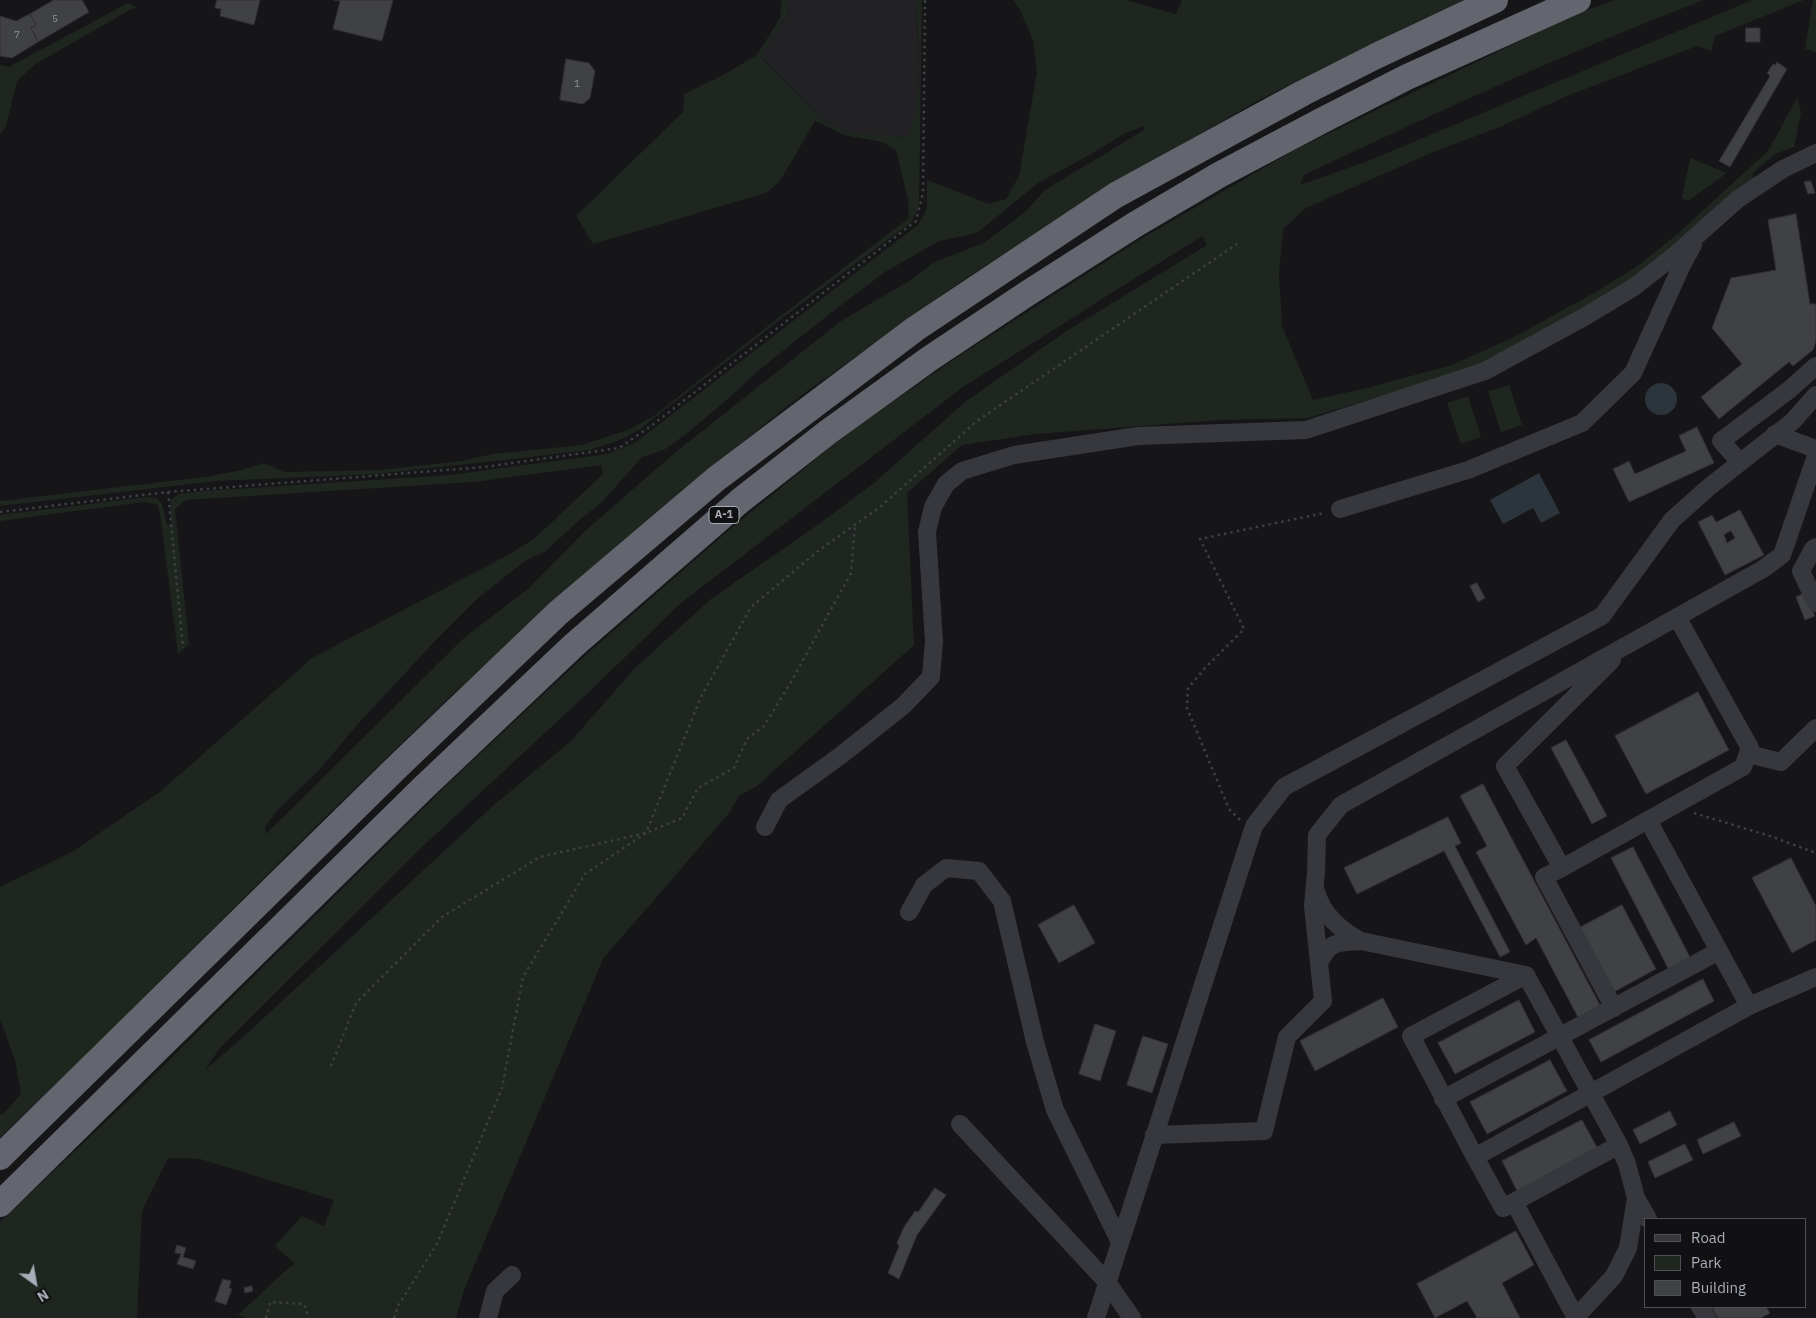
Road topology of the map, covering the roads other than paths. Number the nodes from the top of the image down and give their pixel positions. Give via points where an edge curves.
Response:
1 (1495, 0) edge
2 (1578, 0) edge
3 (1816, 152) edge
4 (1699, 234) junction
5 (1816, 366) edge
6 (1816, 396) edge
7 (1775, 434) junction
8 (1816, 449) edge
9 (1816, 456) edge
10 (1740, 462) junction
11 (1340, 509) road end
12 (1816, 547) edge
13 (1816, 603) edge
14 (1677, 617) junction
15 (1628, 645) junction
16 (1816, 728) edge
17 (1748, 754) junction
18 (1648, 820) junction
19 (765, 827) dead end
20 (1562, 868) junction
21 (1315, 885) junction
22 (909, 912) dead end
23 (1353, 937) junction
24 (1719, 951) junction
25 (1318, 954) junction
26 (1526, 975) junction
27 (1816, 977) edge
28 (1749, 1006) junction
29 (1614, 1008) junction
30 (1560, 1037) junction
31 (1590, 1093) junction
32 (1443, 1099) junction
33 (960, 1124) dead end
34 (1154, 1135) junction
35 (1619, 1145) junction
36 (1475, 1157) junction
37 (0, 1158) edge
38 (1636, 1198) junction
39 (1514, 1202) junction
40 (0, 1204) edge
41 (1647, 1218) edge
42 (1120, 1242) junction
43 (512, 1276) dead end
44 (1107, 1282) junction
45 (488, 1318) edge
46 (1096, 1318) edge
47 (1132, 1318) edge
48 (1575, 1318) edge

1 - 37 highway, A-1 via 1335,76 1116,195 915,329 716,479 544,627
2 - 40 highway, A-1 via 1407,77 1219,175 1028,293 828,432 741,500 574,645 423,788
3 - 4 street via 1738,199
4 - 11 street via 1633,374 1582,423 1468,470
4 - 19 street via 1634,287 1485,371 1306,430 1138,436 1014,455 962,471 946,484 933,506 927,532 934,641 931,677 903,706 779,800
5 - 10 street via 1720,441
6 - 7 street
7 - 8 street
7 - 10 street
9 - 14 street via 1782,555 1763,570
10 - 34 street via 1672,520 1602,616 1284,787 1254,826
12 - 13 street via 1801,571
14 - 15 street
14 - 17 street via 1750,748
15 - 20 street via 1505,766
15 - 21 street via 1341,805 1317,835
16 - 17 street via 1781,762
17 - 18 street via 1743,767
18 - 20 street
18 - 24 street
20 - 29 street via 1544,877
21 - 23 street via 1325,911 1335,924
21 - 25 street via 1313,906
22 - 42 street via 924,885 946,868 979,871 1002,901 1035,1042 1055,1110
23 - 25 street
23 - 26 street
24 - 28 street
24 - 29 street
25 - 34 street via 1323,1001 1286,1037 1264,1131
26 - 30 street
26 - 32 street via 1411,1036
27 - 28 street
28 - 31 street
29 - 30 street
30 - 31 street
30 - 32 street
31 - 35 street
31 - 36 street
32 - 36 street
33 - 44 street
34 - 42 street
35 - 38 street
35 - 39 street
36 - 39 street via 1503,1208
38 - 41 street
38 - 48 street via 1628,1248 1614,1276
39 - 48 street
42 - 44 street
43 - 45 street via 495,1291
44 - 46 street
44 - 47 street

